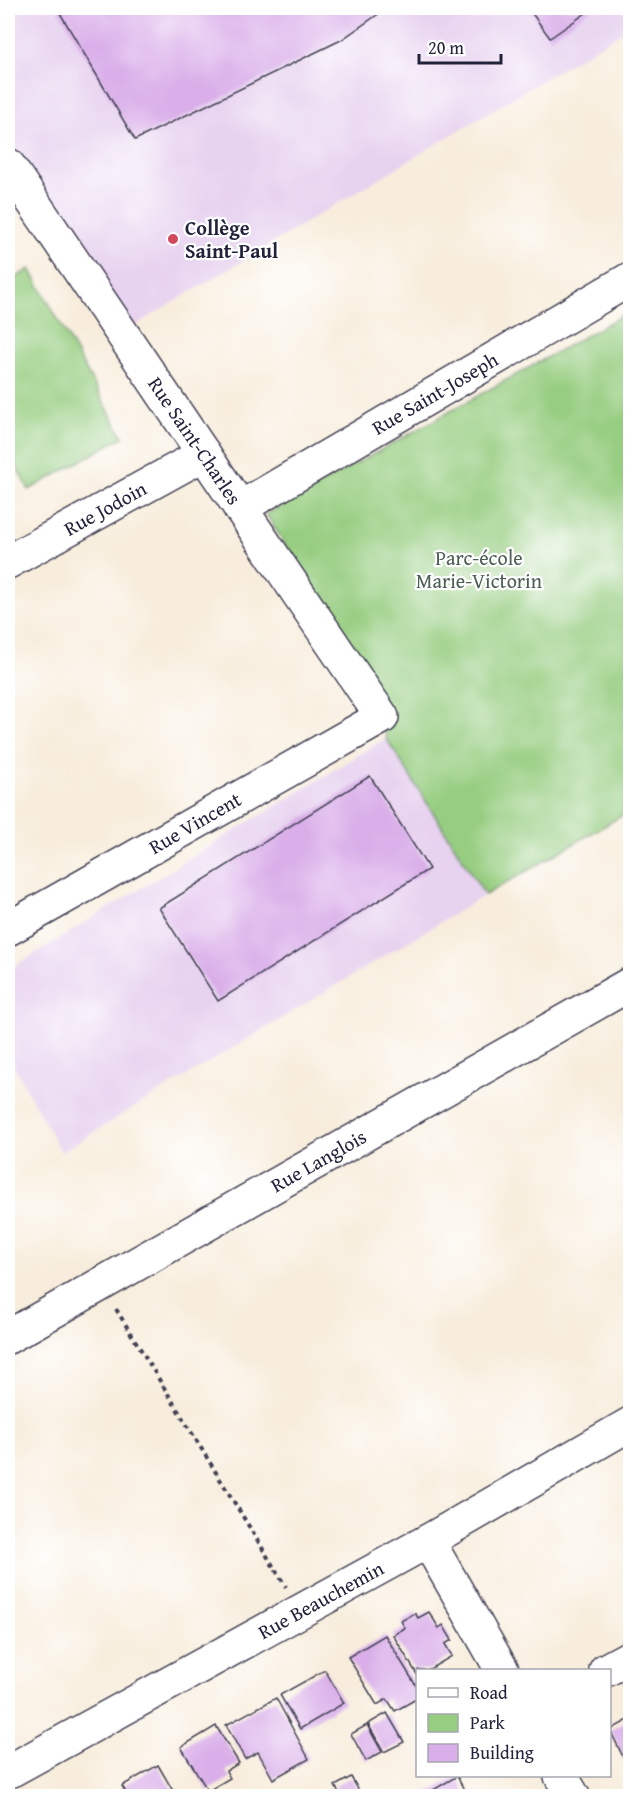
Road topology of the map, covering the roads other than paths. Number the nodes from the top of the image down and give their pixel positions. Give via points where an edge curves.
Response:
1 (8, 165) edge
2 (630, 279) edge
3 (204, 454) junction
4 (240, 508) junction
5 (8, 562) edge
6 (382, 717) joint
7 (8, 929) edge
8 (630, 984) edge
9 (8, 1337) edge
10 (630, 1424) edge
11 (428, 1541) junction
12 (630, 1657) edge
13 (501, 1669) edge
14 (609, 1669) edge
15 (8, 1772) edge
16 (562, 1777) edge
17 (573, 1797) edge

1 - 3 street, Rue Saint-Charles
2 - 4 street, Rue Saint-Joseph
3 - 4 street, Rue Saint-Charles
3 - 5 street, Rue Jodoin
4 - 6 street, Rue Saint-Charles
6 - 7 street, Rue Vincent
8 - 9 street, Rue Langlois
10 - 11 street, Rue Beauchemin
11 - 13 street
11 - 15 street, Rue Beauchemin
12 - 14 street
16 - 17 street

